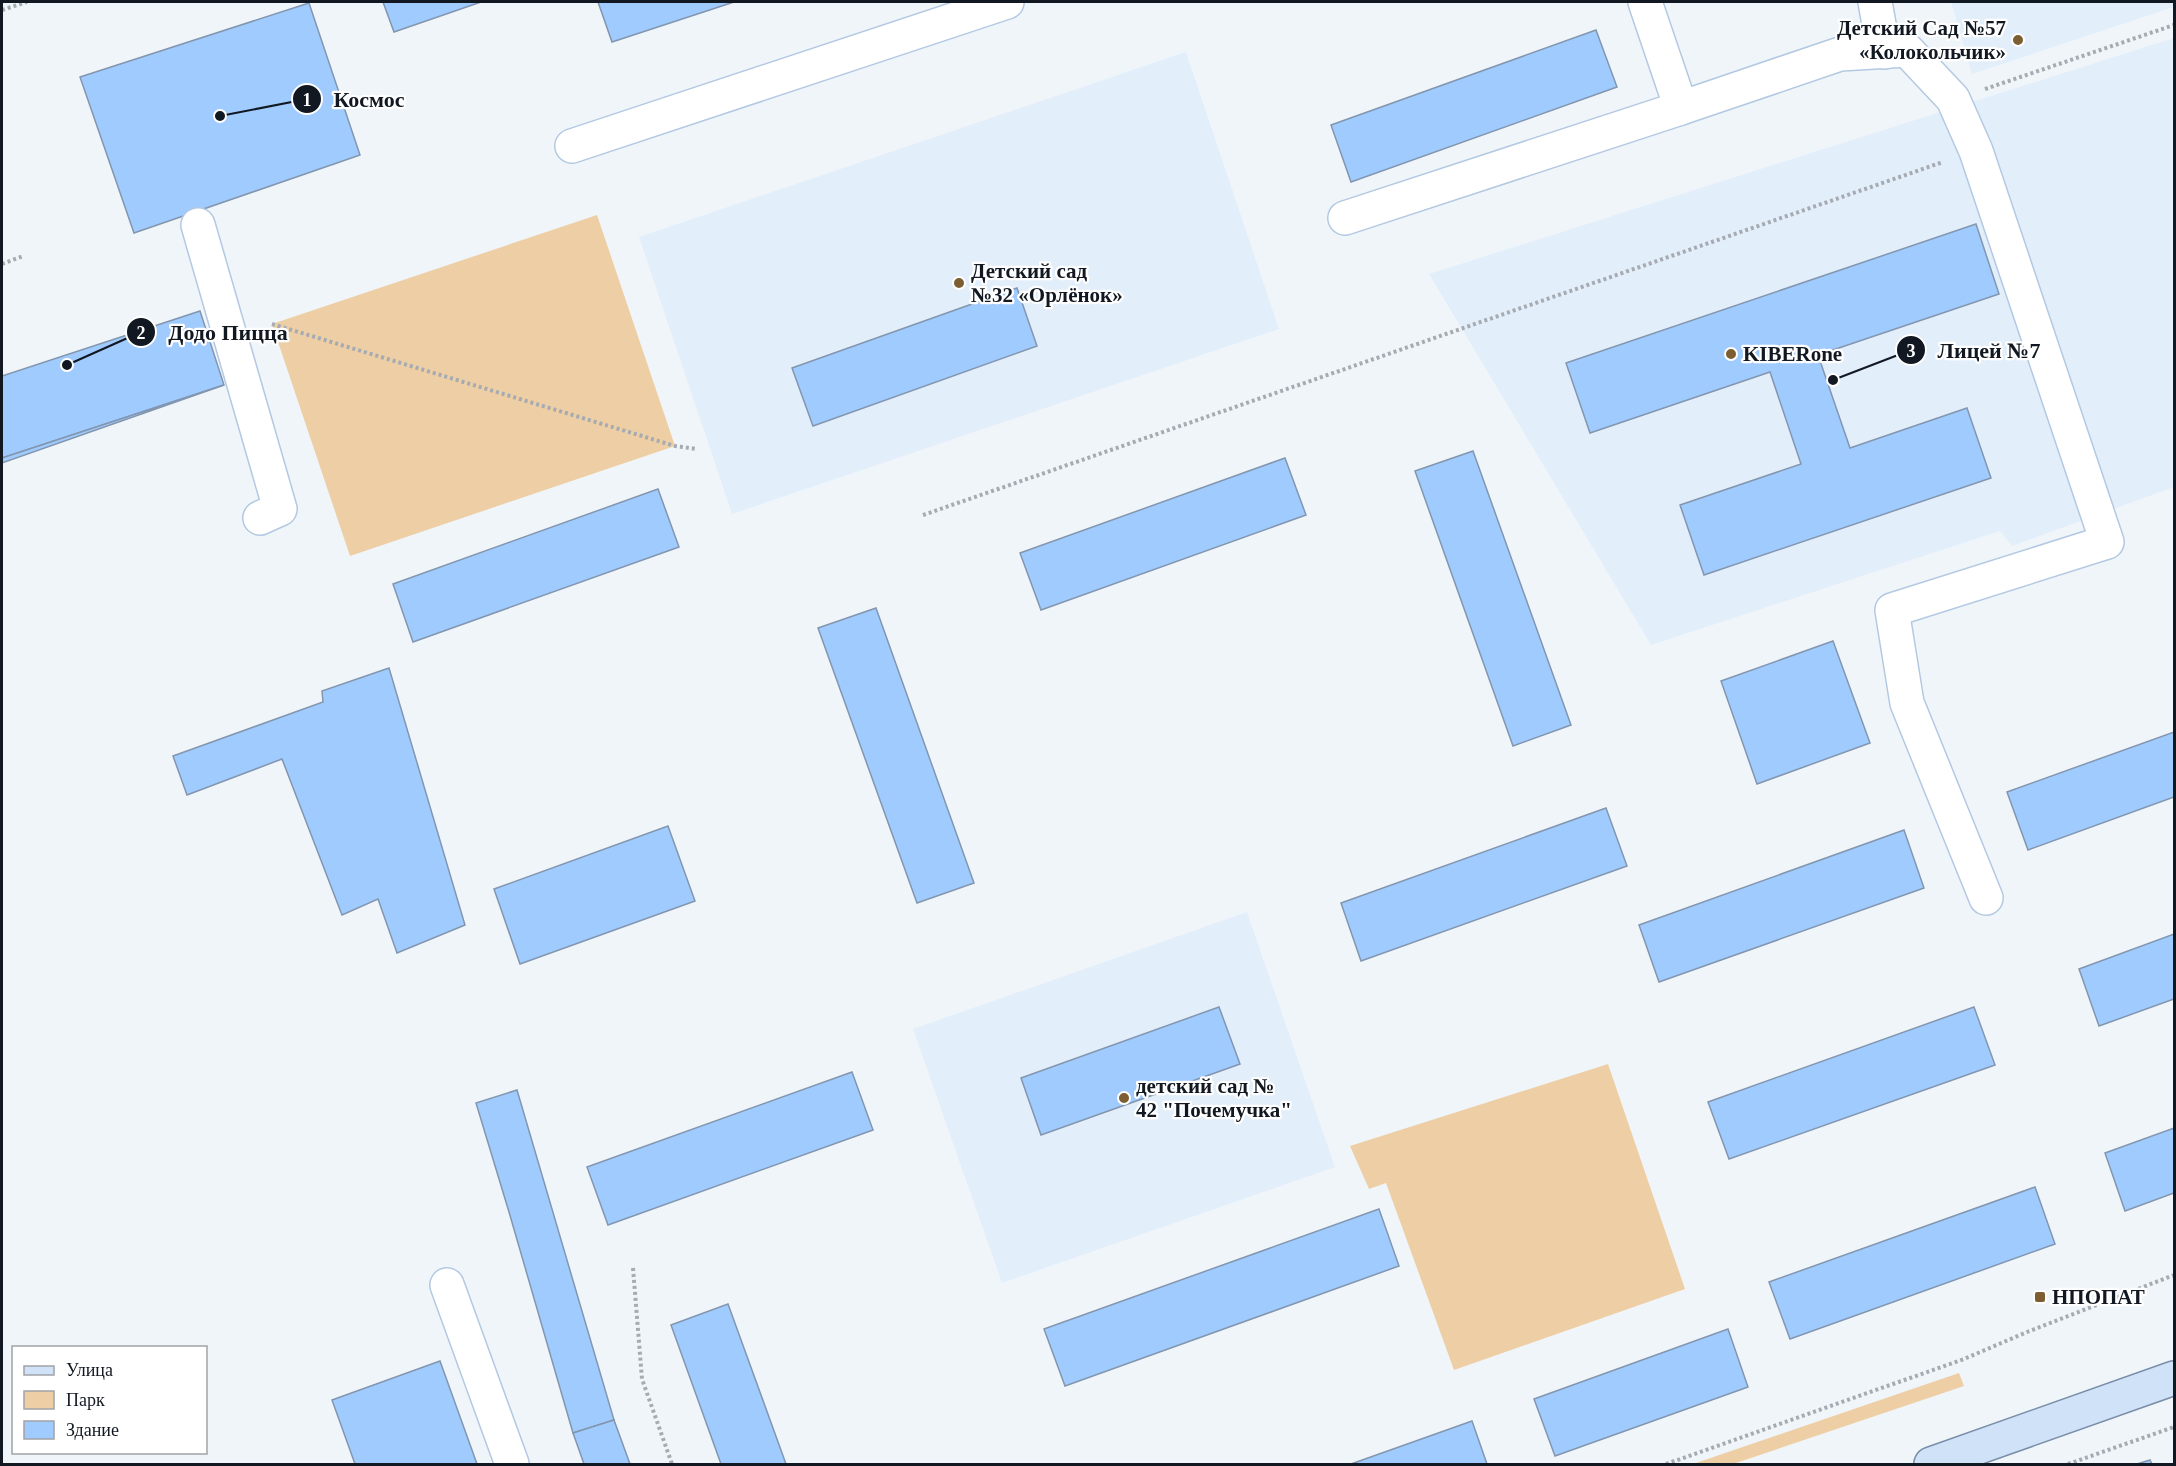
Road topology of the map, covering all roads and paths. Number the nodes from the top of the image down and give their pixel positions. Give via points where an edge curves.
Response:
1 (27, 2) edge
2 (1007, 2) edge
3 (1645, 2) edge
4 (1875, 2) edge
5 (2, 10) edge
6 (2175, 25) edge
7 (1884, 52) junction
8 (1953, 99) junction
9 (1681, 108) junction
10 (572, 146) dead end
11 (1976, 151) junction
12 (1345, 218) dead end
13 (198, 225) dead end
14 (22, 256) dead end
15 (2, 264) edge
16 (272, 324) dead end
17 (697, 449) dead end
18 (923, 515) dead end
19 (260, 518) dead end
20 (1986, 898) dead end
21 (633, 1268) dead end
22 (2175, 1275) edge
23 (447, 1285) dead end
24 (2175, 1378) edge
25 (2175, 1427) edge
26 (512, 1464) edge
27 (672, 1464) edge
28 (1666, 1464) edge
29 (1931, 1464) edge
30 (2068, 1464) edge

1 - 5 path
2 - 10 lane
3 - 9 lane
4 - 7 lane
6 - 8 path
7 - 8 lane via 1907,50
7 - 9 lane via 1840,54
8 - 11 lane
9 - 12 lane
11 - 18 path
11 - 20 lane via 2107,542 1892,610 1907,703
13 - 19 lane via 280,509
14 - 15 path
16 - 17 path via 675,446
21 - 27 path via 642,1379
22 - 28 path via 1964,1359
23 - 26 lane
24 - 29 main road
25 - 30 path

